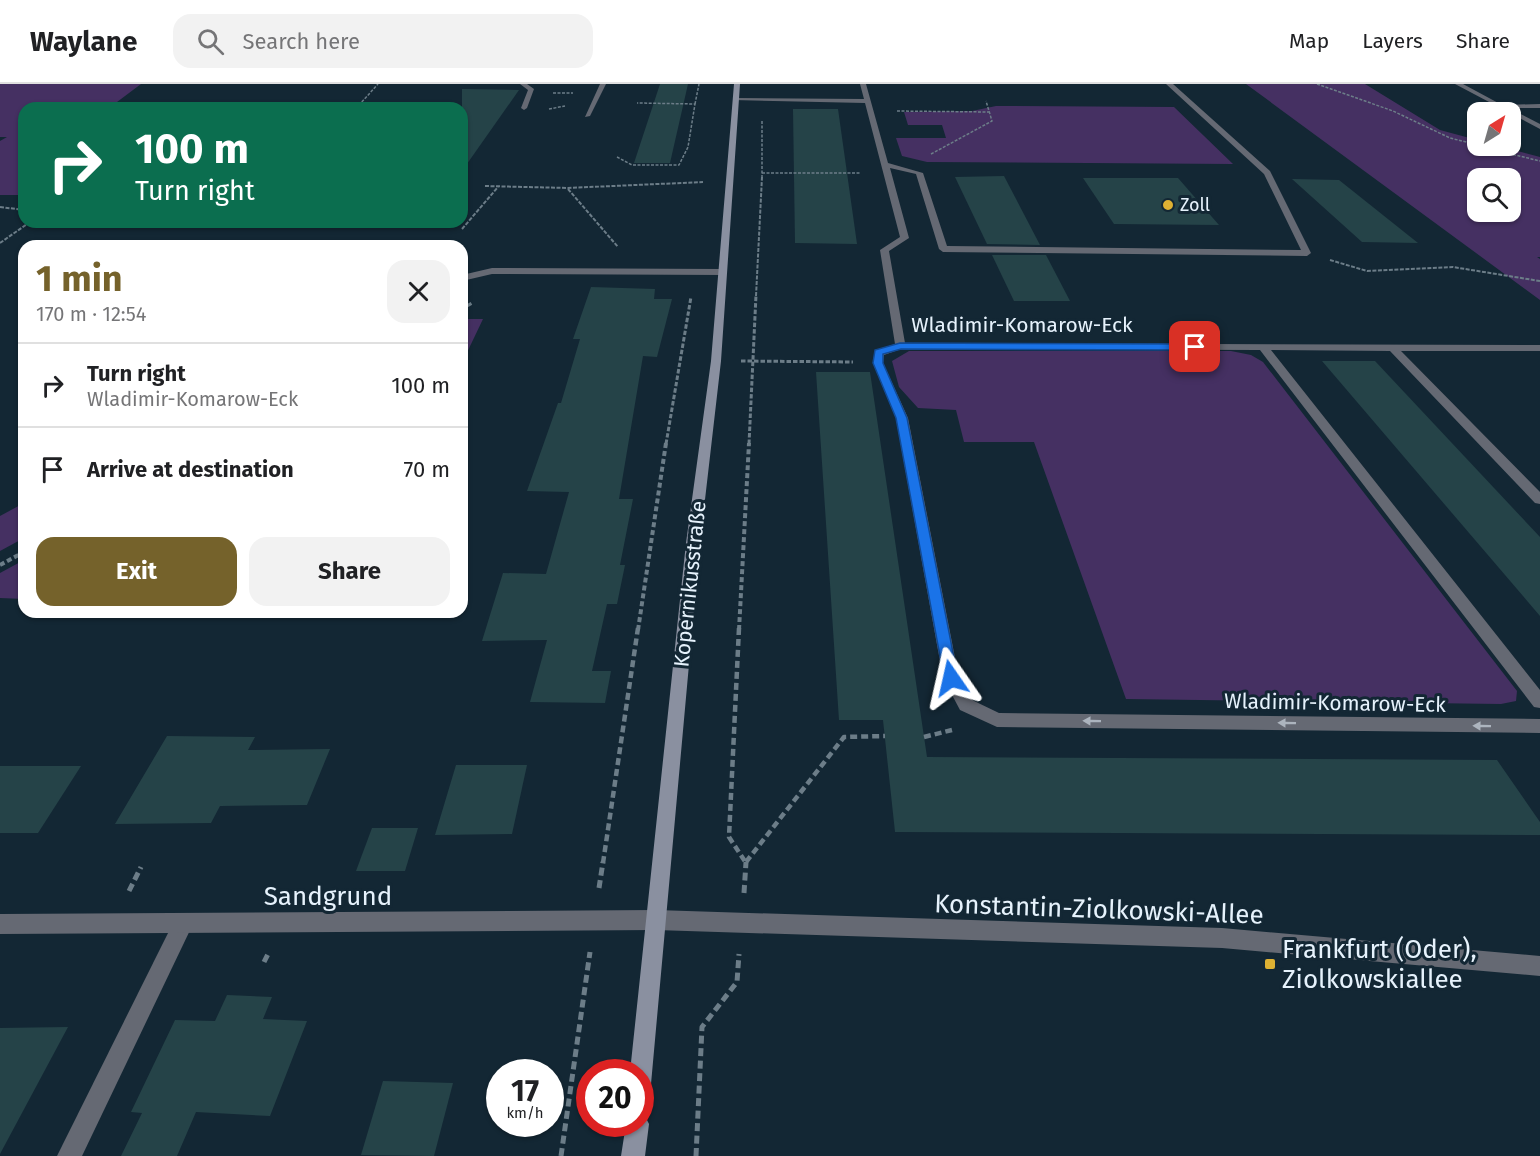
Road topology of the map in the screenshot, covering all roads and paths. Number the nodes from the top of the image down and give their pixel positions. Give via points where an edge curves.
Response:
1 (378, 84) edge
2 (523, 84) edge
3 (603, 84) edge
4 (699, 84) edge
5 (737, 84) edge
6 (863, 84) edge
7 (1169, 84) edge
8 (1317, 84) edge
9 (1458, 84) edge
10 (528, 93) junction
11 (598, 93) junction
12 (736, 100) junction
13 (762, 100) junction
14 (866, 101) junction
15 (986, 101) dead end
16 (362, 102) edge
17 (1494, 102) edge
18 (637, 103) dead end
19 (695, 104) junction
20 (1521, 106) edge
21 (1540, 106) edge
22 (524, 108) dead end
23 (869, 111) junction
24 (989, 112) junction
25 (587, 116) dead end
26 (1521, 116) edge
27 (1540, 127) edge
28 (1467, 142) edge
29 (1521, 156) edge
30 (617, 157) dead end
31 (1540, 161) edge
32 (884, 164) junction
33 (904, 169) junction
34 (762, 173) junction
35 (865, 173) dead end
36 (707, 182) dead end
37 (485, 186) dead end
38 (498, 187) junction
39 (568, 188) junction
40 (0, 207) edge
41 (18, 209) edge
42 (468, 222) edge
43 (21, 228) edge
44 (0, 243) edge
45 (1307, 253) junction
46 (642, 272) junction
47 (695, 272) junction
48 (722, 272) junction
49 (468, 277) edge
50 (1540, 280) edge
51 (900, 346) junction
52 (1263, 347) junction
53 (1392, 347) junction
54 (1540, 348) edge
55 (716, 361) junction
56 (751, 362) junction
57 (878, 363) junction
58 (1540, 500) edge
59 (18, 555) edge
60 (0, 565) edge
61 (1540, 702) edge
62 (1540, 726) edge
63 (885, 736) dead end
64 (746, 862) junction
65 (656, 920) junction
66 (594, 922) junction
67 (0, 924) edge
68 (183, 924) junction
69 (741, 924) junction
70 (1540, 966) edge
71 (642, 1059) edge
72 (635, 1137) edge
73 (69, 1156) edge
74 (561, 1156) edge
75 (633, 1156) edge
76 (696, 1156) edge

1 - 16 path
2 - 10 street via 531,89
3 - 11 street
4 - 19 path
5 - 12 main road, Kopernikusstraße
6 - 14 street
7 - 45 street via 1267,173
8 - 28 path
9 - 17 street
10 - 11 path
10 - 22 street
11 - 25 street
12 - 13 street
12 - 48 main road, Kopernikusstraße
13 - 14 street
13 - 34 path
14 - 23 street
15 - 24 path
18 - 19 path
19 - 30 path via 688,147 680,165 632,165
20 - 21 street
23 - 24 path
23 - 32 street
24 - 33 path via 992,121 985,127
26 - 27 street
29 - 31 path
32 - 33 street
32 - 51 street via 905,238 884,250
33 - 45 street via 919,173 943,249
34 - 35 path
34 - 56 path
36 - 39 path
37 - 38 path
38 - 39 path
38 - 42 path
39 - 46 path
40 - 41 path
43 - 44 path
45 - 50 path via 1366,271 1453,267
46 - 47 street
46 - 49 street via 492,271
47 - 48 street
47 - 66 path
48 - 55 main road, Kopernikusstraße
51 - 52 street, Wladimir-Komarow-Eck
51 - 57 street, Wladimir-Komarow-Eck via 879,352
52 - 53 street, Wladimir-Komarow-Eck
52 - 61 street
53 - 54 street, Wladimir-Komarow-Eck
53 - 58 street
55 - 56 path
55 - 65 main road, Kopernikusstraße via 693,543
56 - 57 path
56 - 64 path via 729,837
62 -> 57 street, Wladimir-Komarow-Eck via 997,720 966,705 951,678 902,418
59 - 60 path
63 - 64 path via 844,737
64 - 69 path
65 - 66 street, Sandgrund
65 - 69 street, Konstantin-Ziolkowski-Allee
65 - 71 main road, Kopernikusstraße
66 - 68 street, Sandgrund
66 - 74 path
67 - 68 street, Sandgrund
68 - 73 street
69 - 70 street, Konstantin-Ziolkowski-Allee via 1222,938
69 - 76 path via 737,982 702,1027
72 - 75 main road

